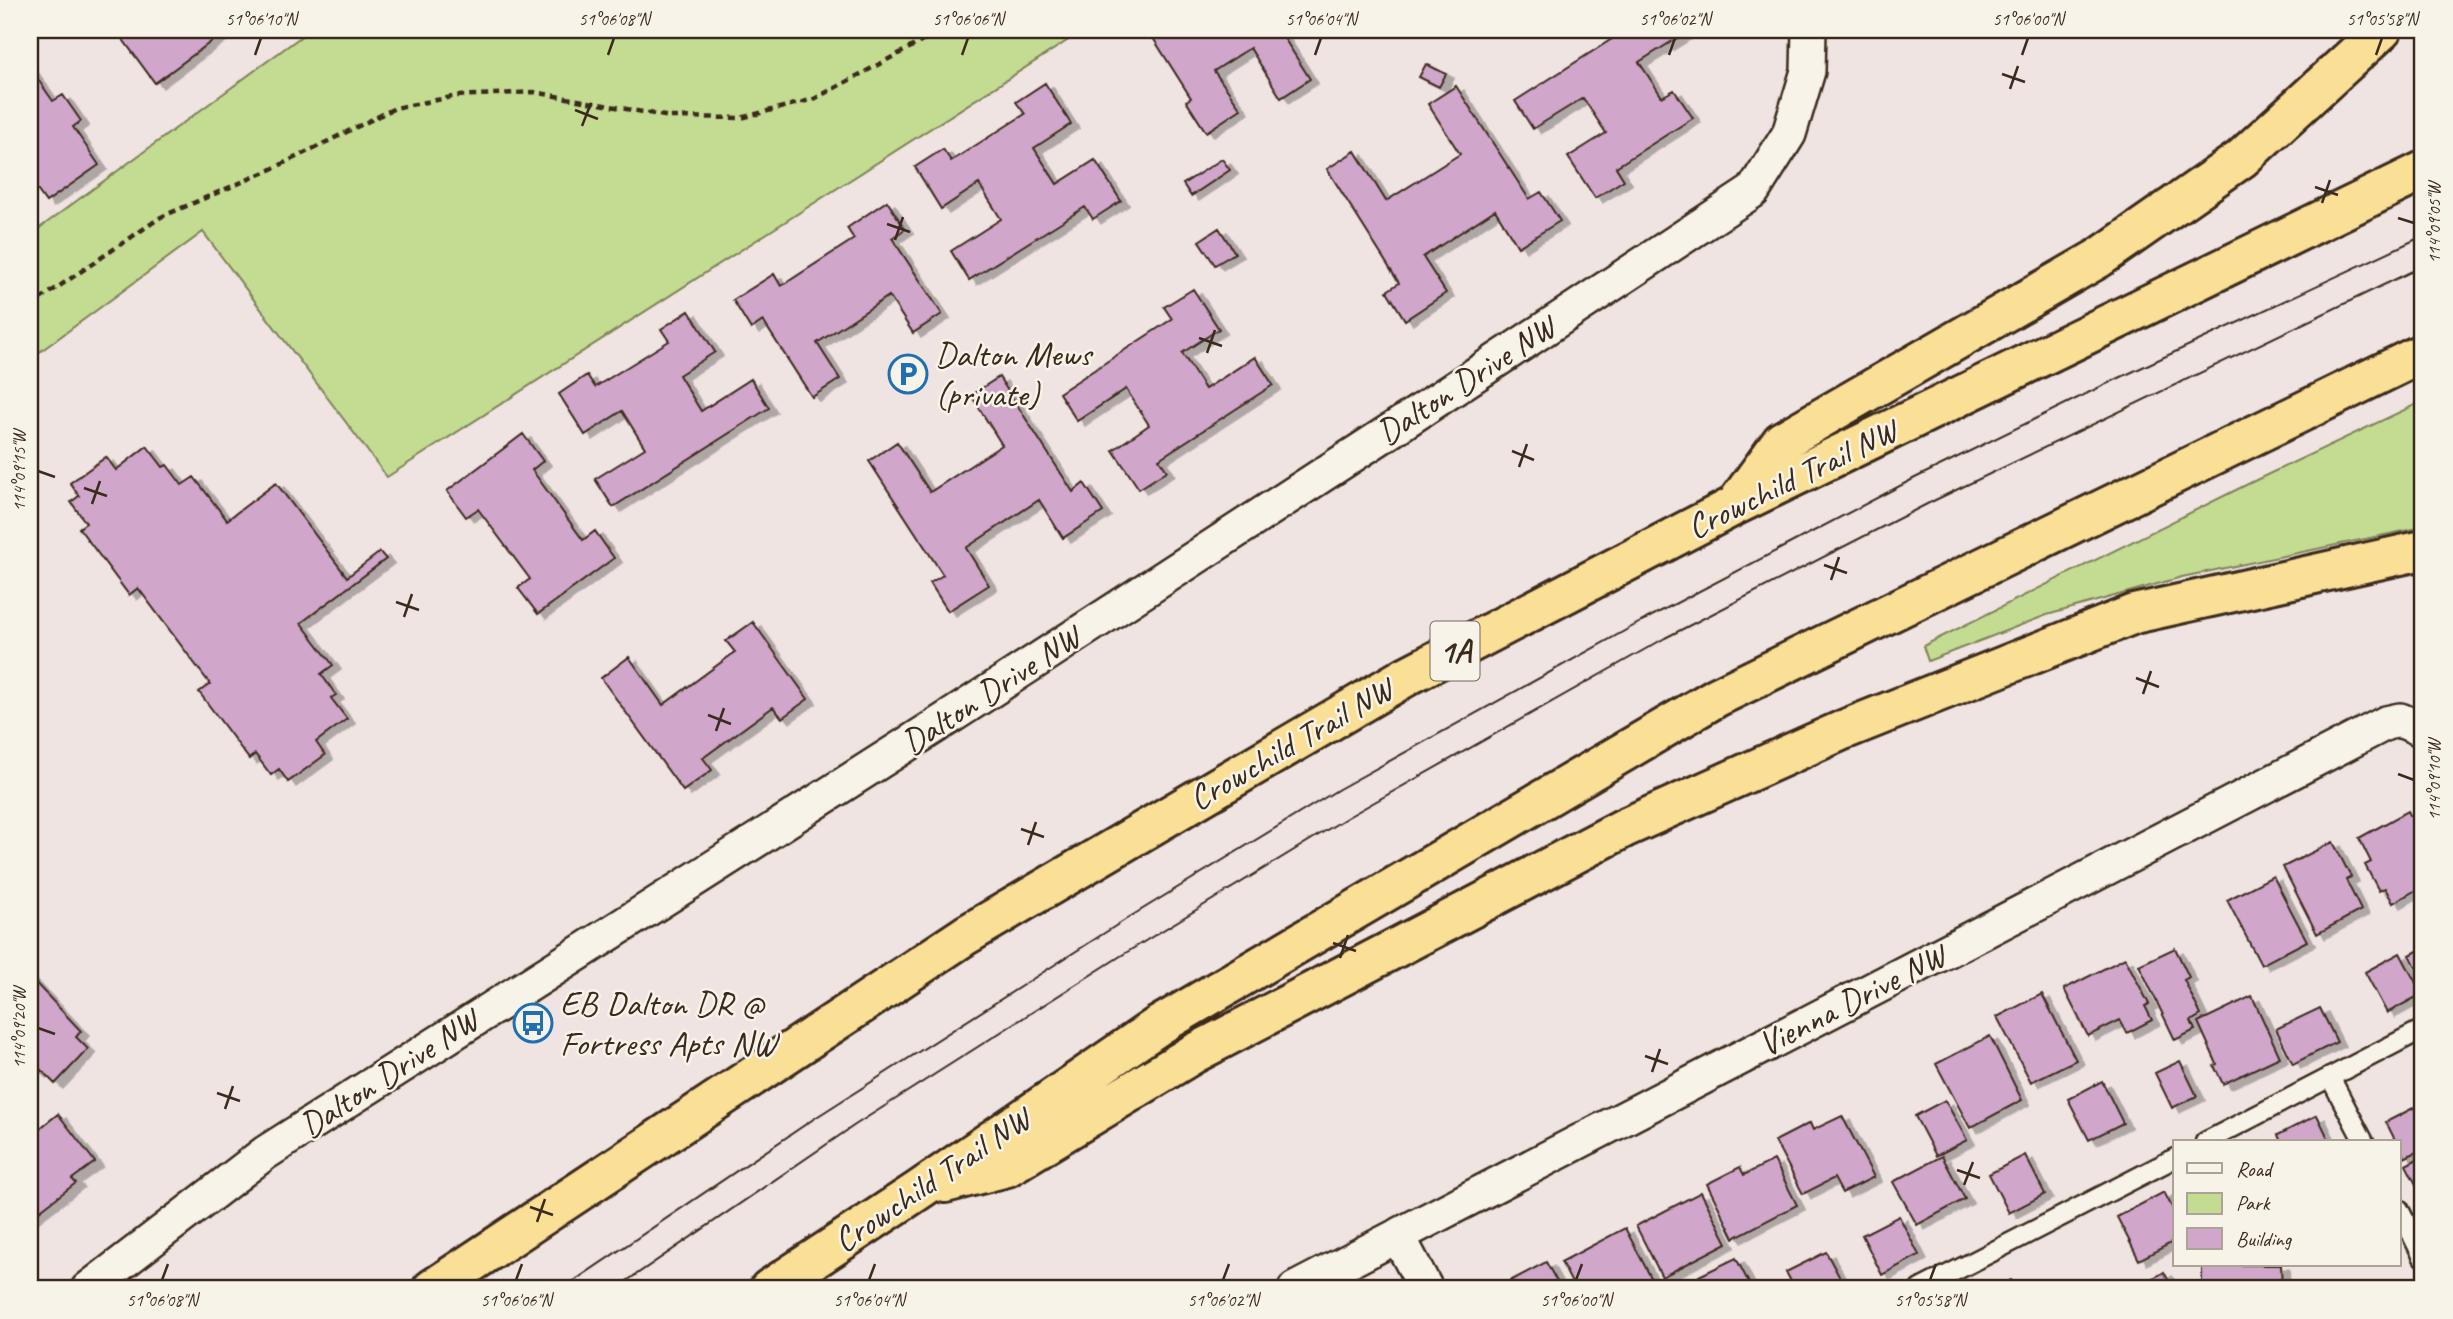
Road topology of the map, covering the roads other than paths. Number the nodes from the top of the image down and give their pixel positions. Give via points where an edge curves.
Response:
1 (1809, 30) edge
2 (2382, 30) edge
3 (2423, 172) edge
4 (2423, 354) edge
5 (1736, 505) junction
6 (2423, 550) edge
7 (2417, 727) edge
8 (2423, 1029) edge
9 (2330, 1077) junction
10 (2208, 1140) edge
11 (2363, 1140) edge
12 (2173, 1159) edge
13 (919, 1190) junction
14 (2400, 1211) edge
15 (1398, 1236) junction
16 (2423, 1257) edge
17 (88, 1289) edge
18 (432, 1289) edge
19 (769, 1289) edge
20 (1295, 1289) edge
21 (1426, 1289) edge
22 (1920, 1289) edge

1 - 17 street, Dalton Drive NW via 1808,71 1789,134 1753,191 956,713 265,1153
2 - 5 highway via 2241,159 2099,258 1783,441
3 - 5 highway, Crowchild Trail NW / 1A
4 - 13 highway, Crowchild Trail NW via 1717,697 1158,1026
5 - 18 highway, Crowchild Trail NW / 1A via 1407,676 966,934
6 - 13 highway via 2134,614 1843,730 1624,828 1469,909 1193,1054 1007,1167
7 - 15 street, Vienna Drive NW via 2400,720 2386,723
8 - 9 lane
9 - 10 lane
9 - 11 lane
12 - 22 lane
13 - 19 highway, Crowchild Trail NW
14 - 16 lane
15 - 20 street, Vienna Drive NW
15 - 21 street

